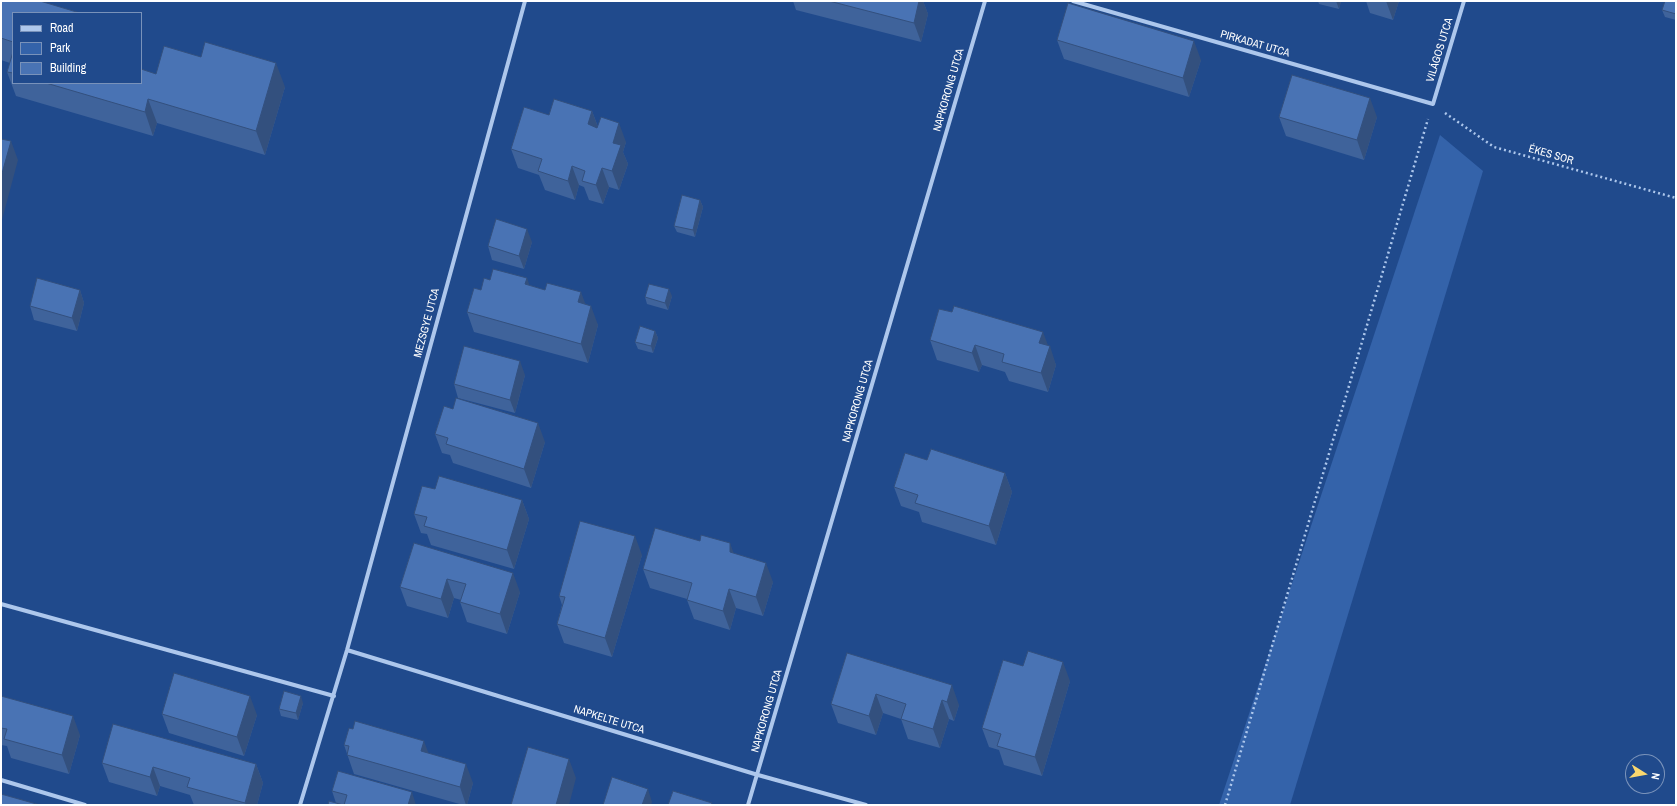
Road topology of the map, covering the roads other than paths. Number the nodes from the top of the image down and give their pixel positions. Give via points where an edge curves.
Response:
1 (525, 1) edge
2 (985, 1) edge
3 (1073, 1) edge
4 (1464, 1) edge
5 (1433, 104) joint
6 (1, 604) edge
7 (347, 650) junction
8 (334, 696) junction
9 (758, 775) junction
10 (1, 780) edge
11 (85, 805) edge
12 (300, 805) edge
13 (748, 805) edge
14 (866, 805) edge

1 - 7 street, MEZSGYE UTCA
2 - 9 street, NAPKORONG UTCA
3 - 5 street, PIRKADAT UTCA
4 - 5 street, VILÁGOS UTCA
6 - 8 street
7 - 8 street, MEZSGYE UTCA
7 - 9 street, NAPKELTE UTCA
8 - 12 street, MEZSGYE UTCA
9 - 13 street, NAPKORONG UTCA
9 - 14 street, NAPKELTE UTCA
10 - 11 street

